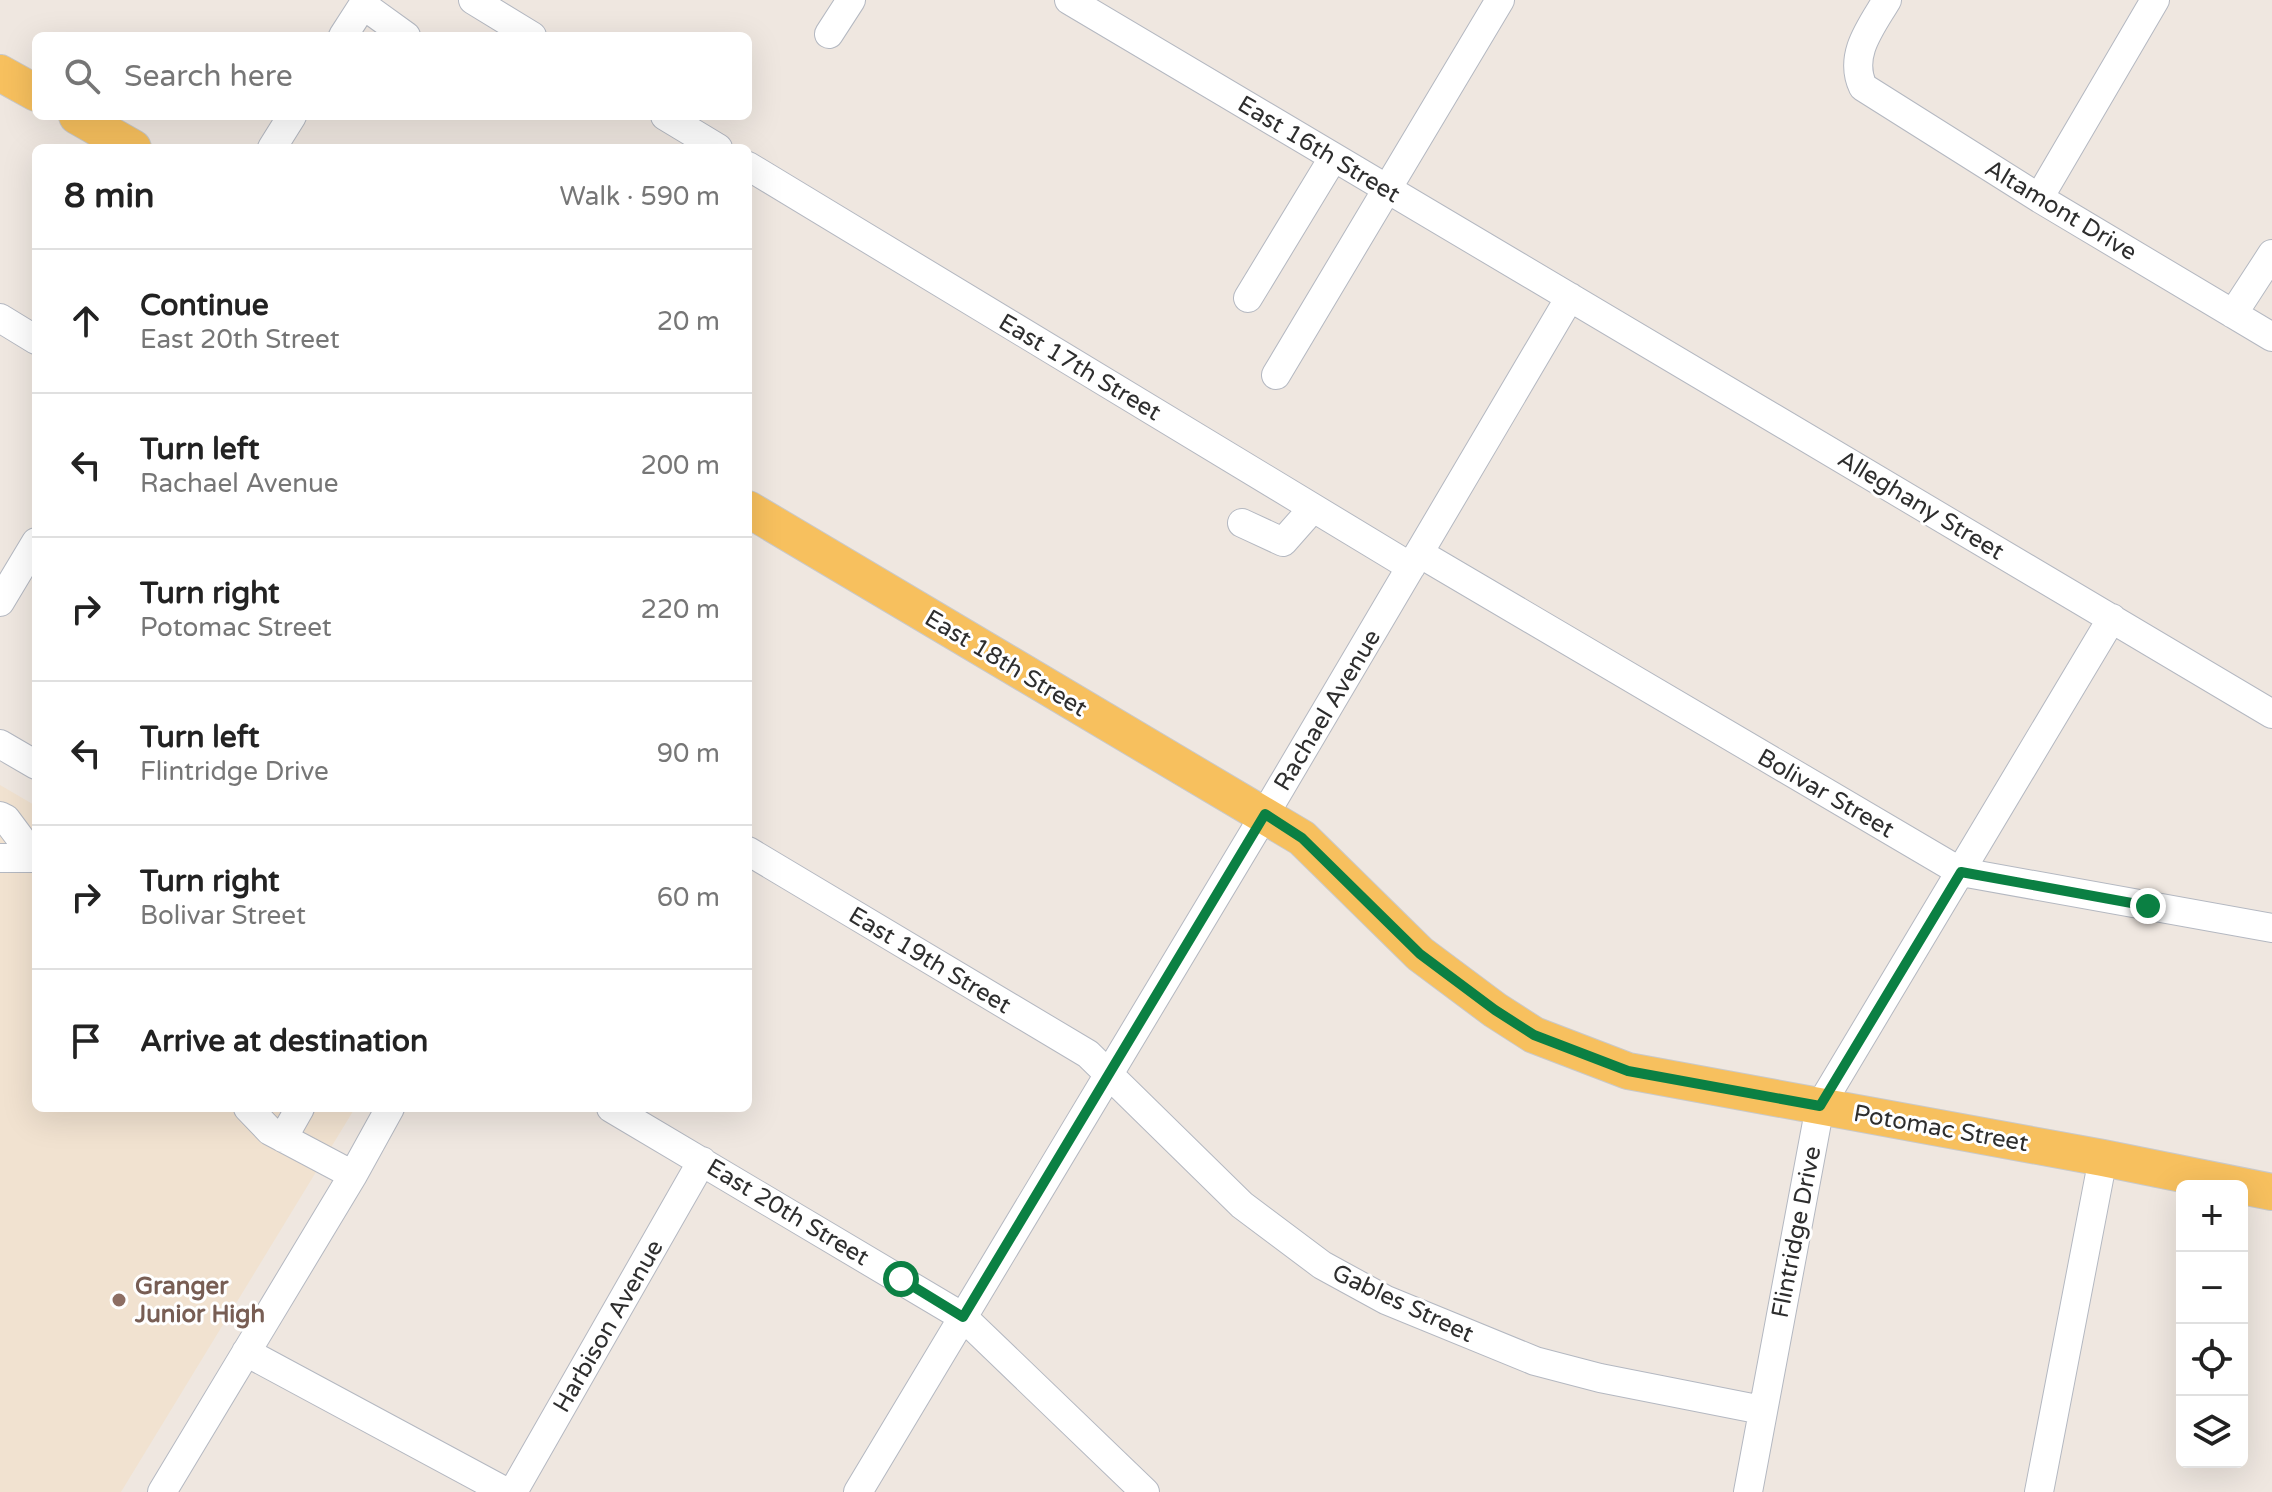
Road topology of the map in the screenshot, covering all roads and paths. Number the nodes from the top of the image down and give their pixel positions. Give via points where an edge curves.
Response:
1 (473, 0) edge
2 (851, 0) edge
3 (1069, 0) edge
4 (1500, 0) edge
5 (1887, 0) edge
6 (2155, 0) edge
7 (1100, 7) edge
8 (346, 32) edge
9 (400, 32) edge
10 (525, 32) edge
11 (829, 34) dead end
12 (0, 73) edge
13 (32, 91) edge
14 (84, 120) edge
15 (290, 120) edge
16 (672, 120) edge
17 (126, 144) edge
18 (274, 144) edge
19 (711, 144) edge
20 (1333, 158) junction
21 (752, 168) edge
22 (1387, 189) junction
23 (2039, 198) junction
24 (2272, 254) edge
25 (1570, 297) junction
26 (1248, 298) dead end
27 (2233, 314) junction
28 (0, 318) edge
29 (2272, 337) edge
30 (32, 338) edge
31 (1276, 375) dead end
32 (1313, 508) junction
33 (752, 511) edge
34 (1242, 523) dead end
35 (32, 549) edge
36 (1415, 560) junction
37 (0, 602) edge
38 (2112, 618) junction
39 (2272, 714) edge
40 (0, 744) edge
41 (32, 763) edge
42 (1265, 814) junction
43 (0, 816) edge
44 (752, 853) edge
45 (32, 854) edge
46 (0, 858) edge
47 (32, 858) edge
48 (1961, 872) junction
49 (2272, 928) edge
50 (1107, 1073) junction
51 (1820, 1106) junction
52 (252, 1112) edge
53 (298, 1112) edge
54 (388, 1112) edge
55 (618, 1112) edge
56 (283, 1138) junction
57 (2103, 1158) junction
58 (702, 1161) junction
59 (353, 1175) junction
60 (2272, 1192) edge
61 (963, 1317) junction
62 (246, 1352) junction
63 (1762, 1410) junction
64 (162, 1492) edge
65 (506, 1492) edge
66 (513, 1492) edge
67 (858, 1492) edge
68 (1145, 1492) edge
69 (1748, 1492) edge
70 (2039, 1492) edge

1 - 10 street
2 - 11 street
3 - 7 street, East 16th Street
4 - 22 street
5 - 23 street, Altamont Drive via 1859,49 1857,75 1863,87
6 - 23 street
7 - 20 street, East 16th Street
8 - 9 street via 363,5
12 - 13 main road
14 - 17 main road
15 - 18 street
16 - 19 street
20 - 22 street, East 16th Street
20 - 26 street
21 - 32 street, East 17th Street
22 - 25 street, East 16th Street
22 - 31 street
23 - 27 street, Altamont Drive
24 - 27 street
25 - 36 street, Rachael Avenue
25 - 38 street, Alleghany Street
27 - 29 street, Altamont Drive
28 - 30 street
32 - 34 street via 1283,542
32 - 36 street, East 17th Street
33 - 42 main road, East 18th Street
35 - 37 street
36 - 42 street, Rachael Avenue
36 - 48 street, Bolivar Street
38 - 39 street, Alleghany Street
38 - 48 street, Flintridge Drive
40 - 41 street
42 - 50 street, Rachael Avenue
42 - 51 main road, Potomac Street via 1302,838 1420,954 1534,1035 1628,1071
43 - 45 street
44 - 50 street, East 19th Street via 1088,1054
46 - 47 street
48 - 49 street, Bolivar Street
48 - 51 street, Flintridge Drive
50 - 61 street, Rachael Avenue
50 - 63 street, Gables Street via 1242,1205 1322,1265 1386,1300 1535,1361
51 - 57 main road, Potomac Street
51 - 63 street, Flintridge Drive
52 - 56 street
53 - 56 street
54 - 59 street
55 - 58 street, East 20th Street
56 - 59 street
57 - 60 main road, Potomac Street
57 - 70 street
58 - 61 street, East 20th Street
58 - 66 street, Harbison Avenue
59 - 62 street
61 - 67 street, Rachael Avenue
61 - 68 street, East 20th Street
62 - 64 street
62 - 65 street
63 - 69 street, Flintridge Drive

